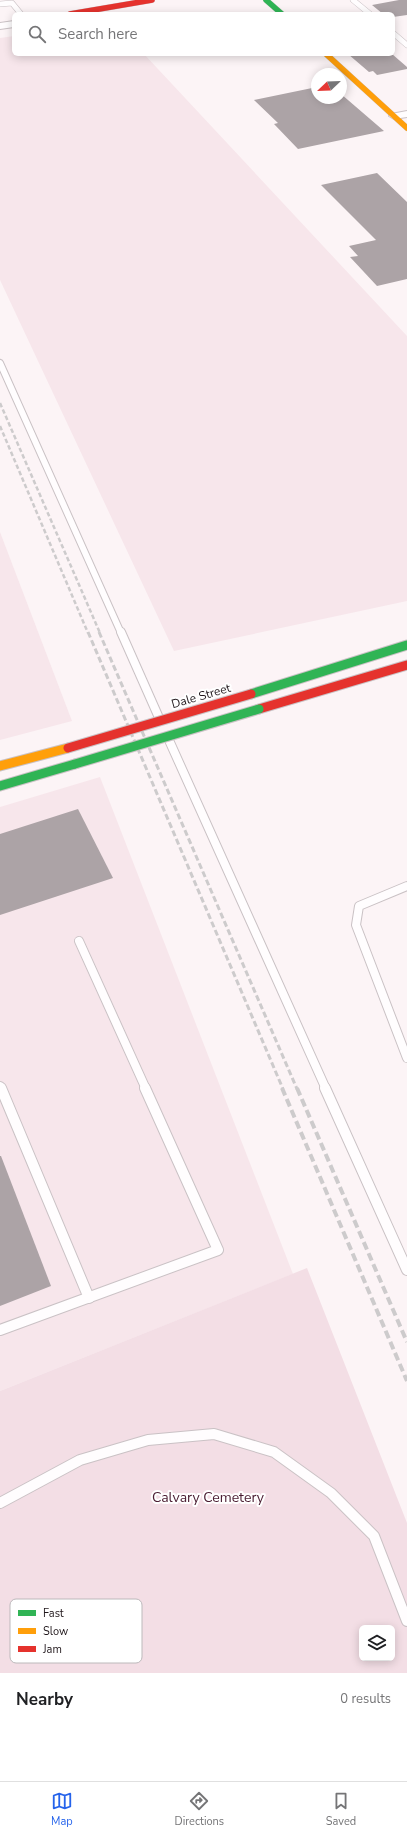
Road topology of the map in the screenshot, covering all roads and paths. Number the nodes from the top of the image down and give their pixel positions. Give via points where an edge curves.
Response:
1 (152, 0) edge
2 (266, 0) edge
3 (353, 0) edge
4 (0, 4) edge
5 (19, 12) edge
6 (82, 12) edge
7 (280, 12) edge
8 (368, 12) edge
9 (12, 24) edge
10 (0, 26) edge
11 (395, 36) edge
12 (407, 45) edge
13 (328, 56) edge
14 (407, 114) edge
15 (394, 116) junction
16 (407, 128) edge
17 (0, 363) edge
18 (407, 645) edge
19 (407, 665) edge
20 (0, 766) edge
21 (0, 786) edge
22 (407, 886) edge
23 (79, 940) dead end
24 (407, 1058) edge
25 (0, 1086) edge
26 (407, 1270) edge
27 (89, 1298) junction
28 (0, 1330) edge
29 (0, 1503) edge
30 (407, 1621) edge

1 - 6 main road
2 - 7 main road
3 - 8 lane
4 - 5 lane via 12,3
9 - 10 street
11 - 12 lane
13 - 15 main road
14 - 15 street
15 - 16 main road
17 - 26 lane
18 - 20 main road, Dale Street, bridge via 251,694
19 - 21 main road, bridge
22 - 24 lane via 359,906 356,925
23 - 27 lane via 218,1250
25 - 27 lane
27 - 28 lane
29 - 30 lane via 80,1460 148,1440 214,1434 274,1452 331,1492 374,1536

